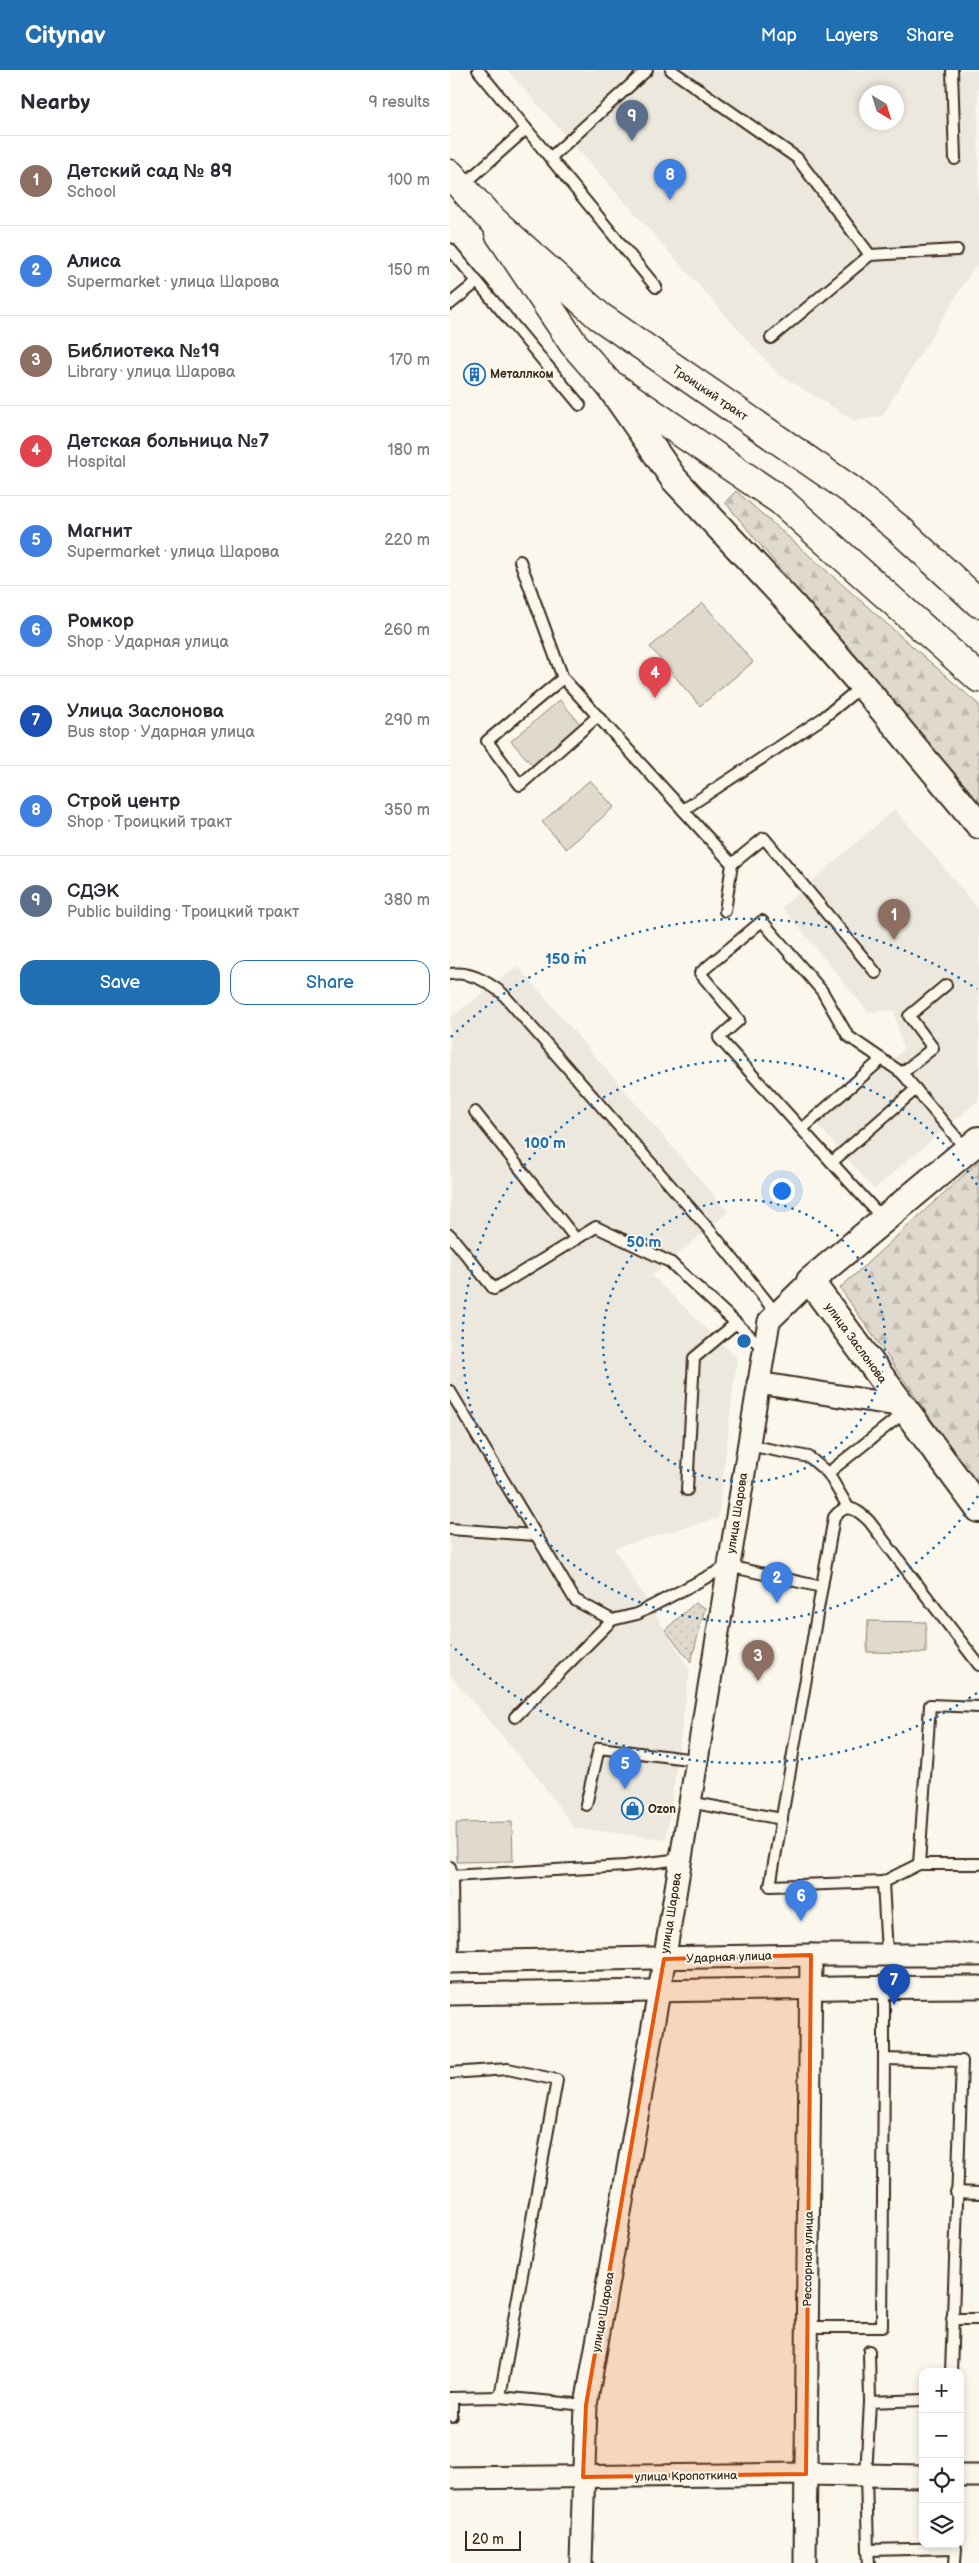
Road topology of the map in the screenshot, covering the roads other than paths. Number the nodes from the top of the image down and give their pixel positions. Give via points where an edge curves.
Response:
1 (478, 70) edge
2 (647, 70) edge
3 (671, 70) edge
4 (952, 70) edge
5 (526, 129) junction
6 (550, 158) junction
7 (955, 159) dead end
8 (456, 180) edge
9 (487, 215) junction
10 (450, 249) edge
11 (957, 250) dead end
12 (870, 254) junction
13 (477, 282) junction
14 (656, 287) dead end
15 (450, 304) edge
16 (771, 338) dead end
17 (607, 382) junction
18 (580, 405) dead end
19 (707, 448) junction
20 (674, 479) junction
21 (520, 561) dead end
22 (979, 603) edge
23 (562, 678) junction
24 (979, 678) edge
25 (863, 686) junction
26 (598, 716) junction
27 (683, 810) junction
28 (979, 825) edge
29 (732, 864) junction
30 (725, 911) dead end
31 (876, 973) dead end
32 (450, 974) edge
33 (946, 985) dead end
34 (882, 1059) junction
35 (902, 1073) junction
36 (916, 1089) junction
37 (475, 1112) dead end
38 (802, 1129) junction
39 (973, 1145) edge
40 (832, 1162) junction
41 (884, 1219) junction
42 (450, 1235) edge
43 (576, 1239) junction
44 (810, 1281) junction
45 (776, 1313) junction
46 (736, 1323) junction
47 (764, 1349) junction
48 (758, 1383) junction
49 (450, 1391) edge
50 (904, 1408) junction
51 (748, 1445) junction
52 (828, 1473) junction
53 (687, 1490) dead end
54 (848, 1507) junction
55 (979, 1509) edge
56 (450, 1529) edge
57 (534, 1534) junction
58 (728, 1566) junction
59 (822, 1586) junction
60 (612, 1620) junction
61 (979, 1665) edge
62 (979, 1707) edge
63 (515, 1717) dead end
64 (696, 1760) junction
65 (689, 1802) junction
66 (586, 1805) dead end
67 (782, 1819) junction
68 (680, 1859) junction
69 (919, 1864) junction
70 (979, 1864) edge
71 (451, 1873) edge
72 (883, 1882) junction
73 (886, 1954) junction
74 (811, 1955) junction
75 (979, 1955) edge
76 (664, 1959) junction
77 (452, 1962) edge
78 (811, 1987) junction
79 (884, 1987) junction
80 (979, 1987) edge
81 (659, 1992) junction
82 (450, 1994) edge
83 (884, 2059) junction
84 (450, 2073) edge
85 (956, 2192) junction
86 (979, 2193) edge
87 (952, 2319) junction
88 (979, 2319) edge
89 (807, 2327) junction
90 (869, 2352) dead end
91 (951, 2368) edge
92 (500, 2397) junction
93 (451, 2398) edge
94 (919, 2400) edge
95 (870, 2402) junction
96 (586, 2405) junction
97 (452, 2416) dead end
98 (806, 2474) junction
99 (866, 2476) junction
100 (919, 2476) edge
101 (964, 2476) edge
102 (979, 2476) edge
103 (583, 2477) junction
104 (450, 2478) edge
105 (868, 2550) junction
106 (581, 2563) edge
107 (805, 2563) edge
108 (869, 2563) edge
109 (955, 2563) edge

1 - 5 lane
2 - 6 lane
3 - 12 lane via 797,158
4 - 7 lane
5 - 6 lane
5 - 8 lane
6 - 14 lane
8 - 9 main road, Троицкий тракт
9 - 17 main road via 573,343
9 - 22 main road, Троицкий тракт via 599,316 851,490 899,529
10 - 13 lane
11 - 12 lane
12 - 16 lane
13 - 15 lane
13 - 18 lane
17 - 19 main road
17 - 20 street
19 - 20 street via 696,447 684,452 674,464
19 - 24 main road via 781,501
20 - 25 street
21 - 23 lane
23 - 26 lane
23 - 26 lane via 487,741 520,785
25 - 27 lane via 823,718
25 - 28 street
26 - 27 lane
27 - 29 lane
29 - 30 lane
29 - 31 lane via 764,838
32 - 45 lane via 462,972 502,992 713,1234
33 - 35 lane via 909,1016 933,1048
34 - 35 lane
34 - 38 lane
34 - 38 lane via 848,1036 822,992 762,921 700,973 739,1020 719,1038
35 - 36 lane
36 - 39 lane
36 - 40 lane
37 - 43 lane
38 - 40 lane
39 - 41 street
40 - 41 lane
41 - 44 street
42 - 43 lane via 494,1289
43 - 46 lane via 596,1228 670,1262
44 - 45 street, улица Шарова
44 - 50 street, улица Заслонова
45 - 47 street, улица Шарова via 769,1321
46 - 47 lane
46 - 53 lane via 694,1358
47 - 48 street, улица Шарова
48 - 50 street, улица Заслонова
48 - 51 street, улица Шарова
49 - 57 lane
50 - 52 lane
50 - 55 street, улица Заслонова
51 - 52 lane via 809,1457
51 - 58 street, улица Шарова
52 - 54 lane
54 - 59 lane via 839,1510 834,1517
54 - 61 lane via 869,1521
56 - 57 lane
57 - 60 lane via 575,1600
58 - 59 lane
58 - 60 lane via 637,1614
58 - 64 street, улица Шарова
59 - 67 lane
60 - 63 lane
62 - 69 lane via 930,1705
64 - 65 street, улица Шарова
64 - 66 lane via 599,1748
65 - 67 lane
65 - 68 street, улица Шарова
67 - 72 lane via 770,1886
68 - 71 lane via 624,1866
68 - 76 street, улица Шарова
69 - 70 lane
69 - 72 lane
71 - 77 lane
72 - 73 lane
73 - 74 street, Ударная улица
73 - 75 street, Ударная улица
74 - 76 street, Ударная улица
74 - 78 street, Рессорная улица
76 - 77 street, Ударная улица
76 - 81 street, улица Шарова
78 - 79 street
78 - 81 street
78 - 89 street, Рессорная улица
79 - 80 street
79 - 83 lane
81 - 82 street
81 - 96 street, улица Шарова
83 - 85 lane via 962,2061
83 - 89 lane via 882,2327
84 - 92 lane via 508,2069 557,2080
85 - 86 lane
85 - 87 lane
87 - 88 lane
87 - 91 lane
89 - 98 street, Рессорная улица
90 - 95 lane
92 - 93 lane
92 - 96 lane
93 - 97 lane
94 - 95 lane
95 - 99 lane
96 - 103 street, улица Шарова
98 - 99 street, улица Кропоткина
98 - 103 street, улица Кропоткина
98 - 107 street, Рессорная улица
99 - 100 street, улица Кропоткина
99 - 105 lane
101 - 102 street
103 - 104 street, улица Кропоткина
103 - 106 street, улица Шарова
105 - 108 lane
105 - 109 lane via 956,2548

